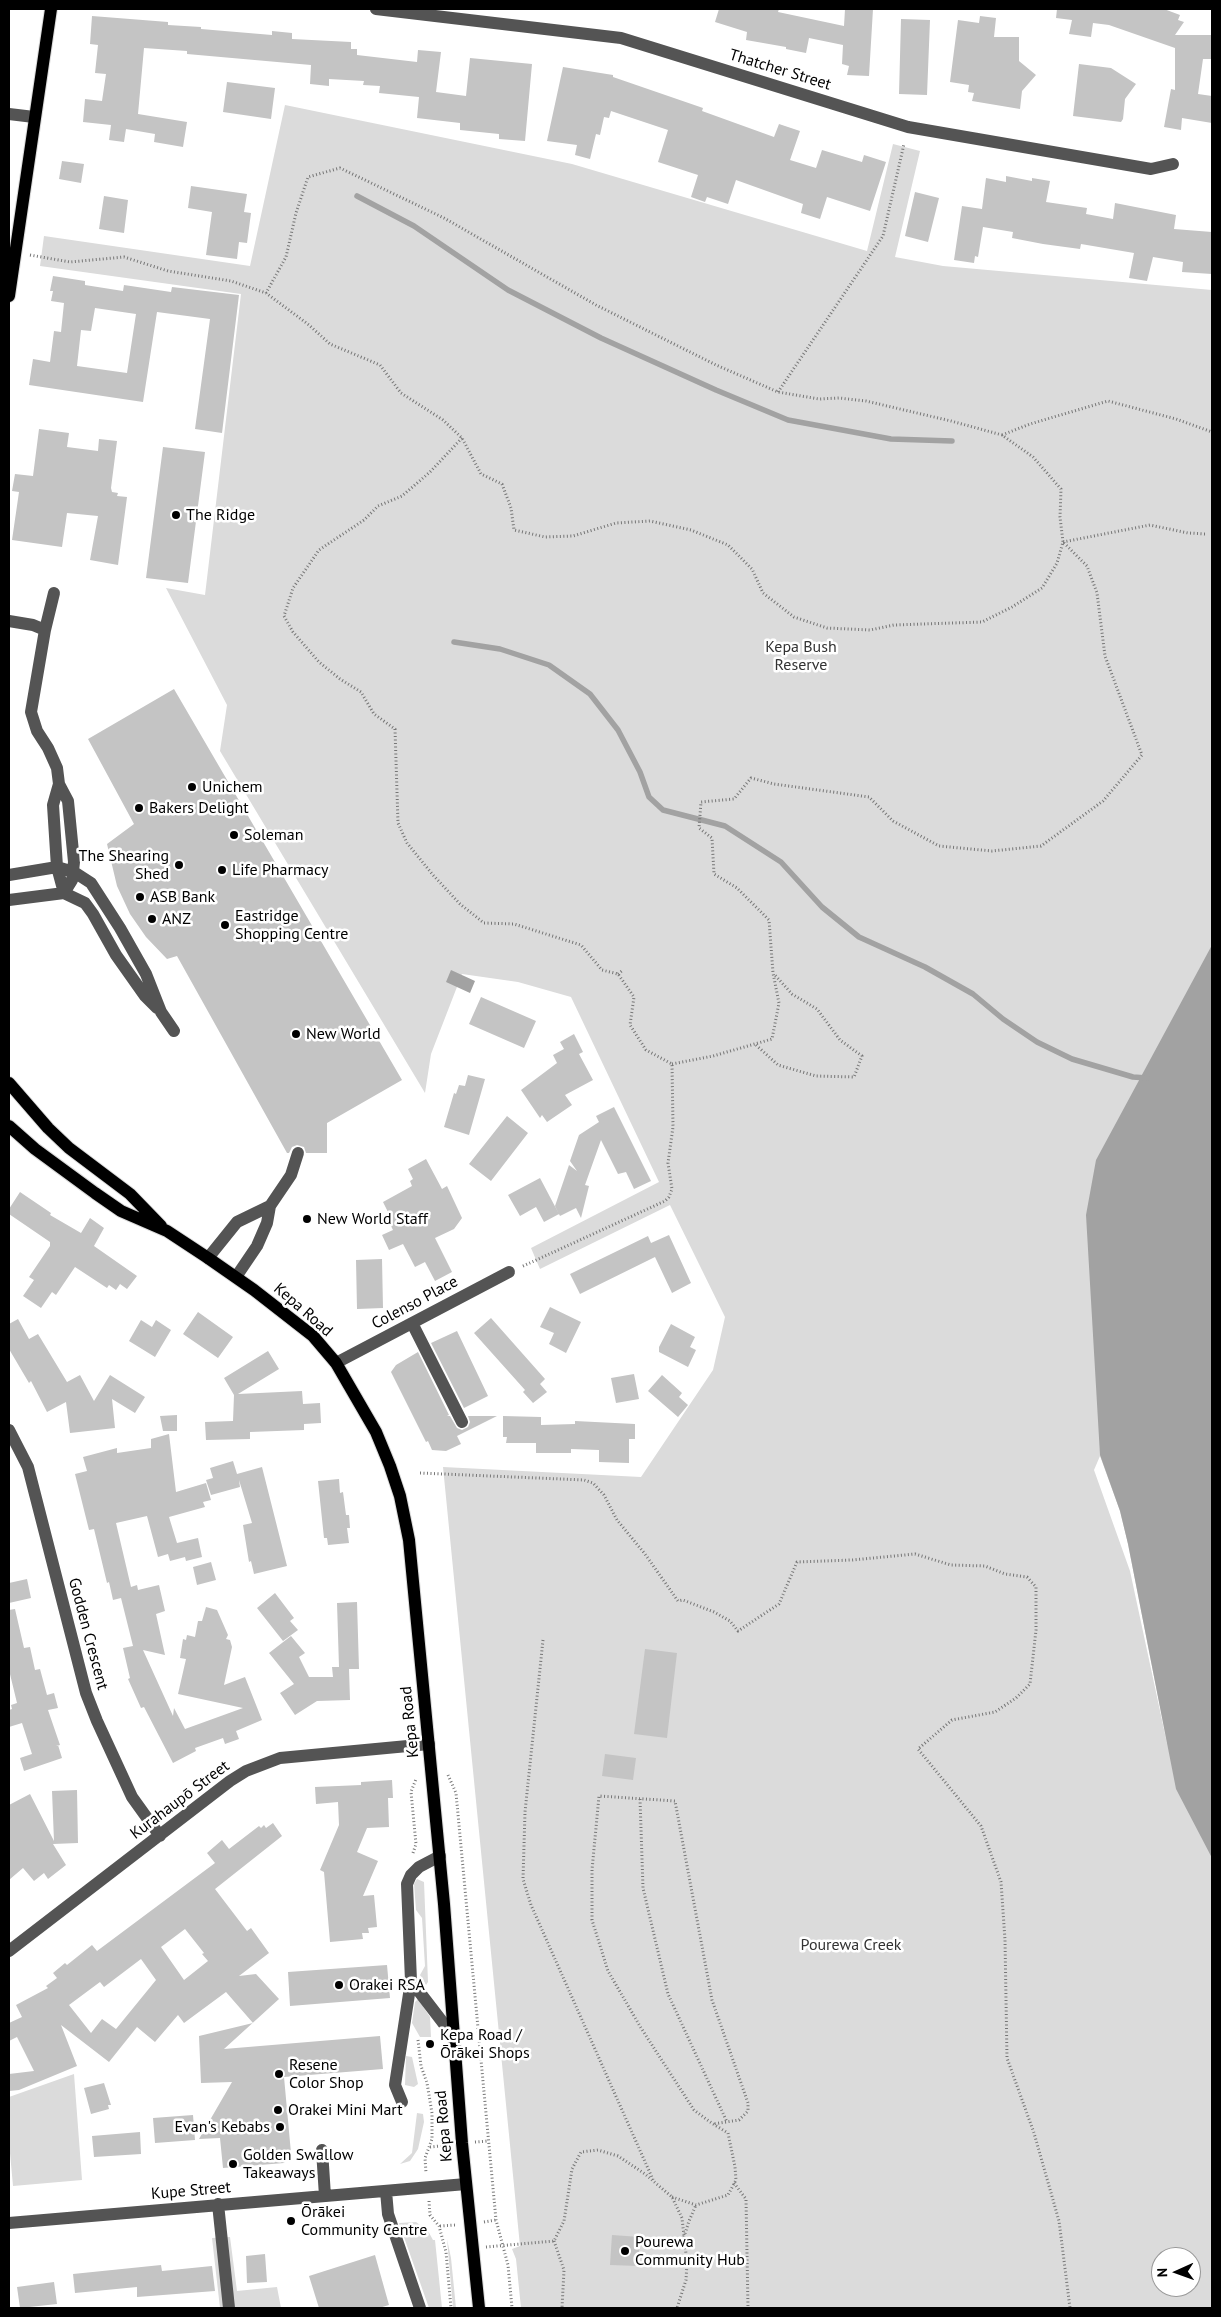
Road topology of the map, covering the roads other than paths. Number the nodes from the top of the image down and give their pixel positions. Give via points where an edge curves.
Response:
1 (51, 9) edge
2 (376, 9) edge
3 (480, 14) edge
4 (9, 114) edge
5 (34, 117) junction
6 (1172, 164) dead end
7 (9, 296) edge
8 (54, 593) dead end
9 (9, 621) edge
10 (45, 630) junction
11 (59, 784) junction
12 (57, 867) junction
13 (74, 872) junction
14 (9, 875) edge
15 (64, 893) junction
16 (9, 900) edge
17 (161, 1012) junction
18 (174, 1031) dead end
19 (9, 1083) edge
20 (9, 1126) edge
21 (298, 1154) dead end
22 (270, 1206) junction
23 (167, 1231) junction
24 (208, 1258) junction
25 (509, 1272) road end
26 (236, 1278) junction
27 (412, 1323) junction
28 (336, 1363) junction
29 (462, 1422) dead end
30 (9, 1430) edge
31 (429, 1744) junction
32 (160, 1836) junction
33 (440, 1856) junction
34 (9, 1950) edge
35 (411, 1981) junction
36 (454, 2037) junction
37 (402, 2102) dead end
38 (322, 2150) dead end
39 (466, 2184) junction
40 (386, 2190) junction
41 (325, 2196) junction
42 (218, 2204) junction
43 (9, 2223) edge
44 (229, 2308) edge
45 (420, 2308) edge
46 (479, 2308) edge

1 - 5 main road
2 - 3 street, Thatcher Street
3 - 6 street, Thatcher Street via 622,38 908,127 1151,169
4 - 5 street
5 - 7 main road
8 - 10 street
9 - 10 street
10 - 11 street via 31,712 37,731 53,758
11 - 12 street via 53,805
11 - 13 street via 68,802
12 - 13 street
12 - 14 street
12 - 15 street
13 - 15 street
13 - 17 street via 91,883 102,897 146,974
15 - 16 street
15 - 17 street via 85,903 120,962
17 - 18 street
19 - 23 main road, Kepa Road via 69,1148 130,1194
20 - 23 main road, Kepa Road via 63,1171 121,1211
21 - 22 street via 291,1175
22 - 24 street via 237,1222
22 - 26 street via 267,1224 257,1246
23 - 24 main road, Kepa Road
24 - 26 main road, Kepa Road
25 - 27 street, Colenso Place
26 - 28 main road, Kepa Road via 312,1336
27 - 28 street, Colenso Place
27 - 29 street
28 - 31 main road, Kepa Road via 376,1432 400,1496 409,1540
30 - 32 street, Godden Crescent via 28,1467 96,1721 132,1797
31 - 32 street, Kurahaupō Street via 270,1761 230,1781
31 - 33 main road, Kepa Road
32 - 34 street, Kurahaupō Street
33 - 35 street via 419,1867 407,1884
33 - 36 main road, Kepa Road
35 - 36 street
35 - 37 street via 395,2085
36 - 39 main road, Kepa Road
38 - 41 street
39 - 40 street, Kupe Street
39 - 46 main road, Kepa Road
40 - 41 street, Kupe Street
40 - 45 street via 388,2214
41 - 42 street, Kupe Street
42 - 43 street, Kupe Street
42 - 44 street

